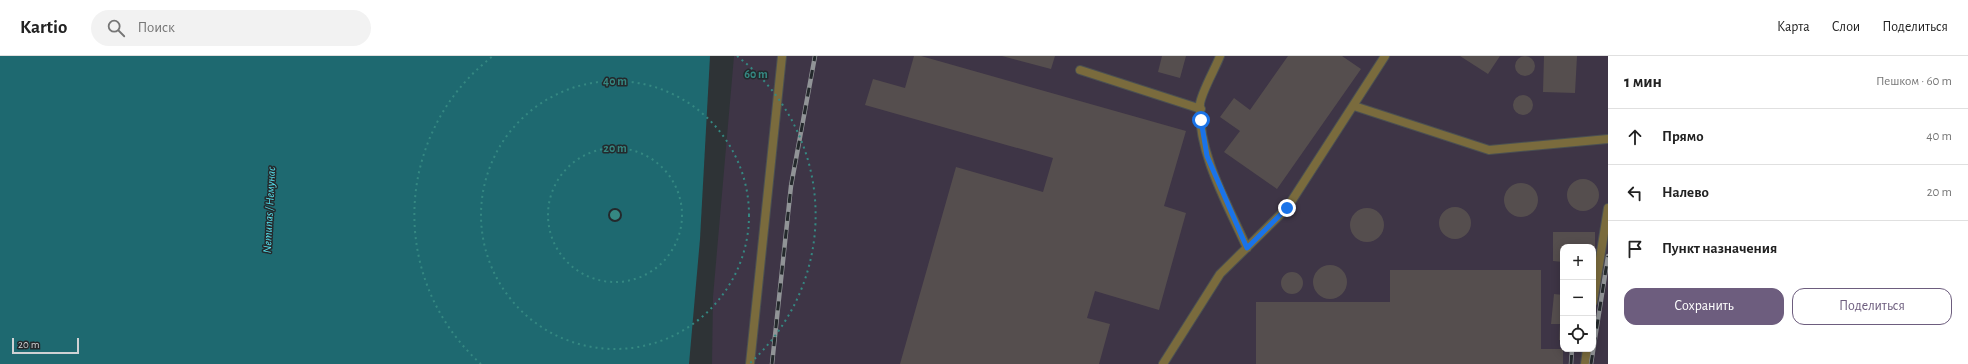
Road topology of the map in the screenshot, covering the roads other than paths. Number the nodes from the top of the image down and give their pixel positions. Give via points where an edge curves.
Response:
1 (782, 56) edge
2 (1220, 56) edge
3 (1385, 56) edge
4 (1080, 70) dead end
5 (1354, 106) junction
6 (1201, 110) junction
7 (1608, 139) edge
8 (1608, 208) edge
9 (1247, 248) junction
10 (1596, 283) edge
11 (1587, 352) edge
12 (750, 364) edge
13 (1163, 364) edge
14 (1585, 364) edge

1 - 12 lane
2 - 6 lane via 1200,102
3 - 5 lane
4 - 6 lane
5 - 7 lane via 1489,150
5 - 9 lane via 1287,208
6 - 9 lane via 1207,156
8 - 10 lane
9 - 13 lane via 1220,274
11 - 14 lane

